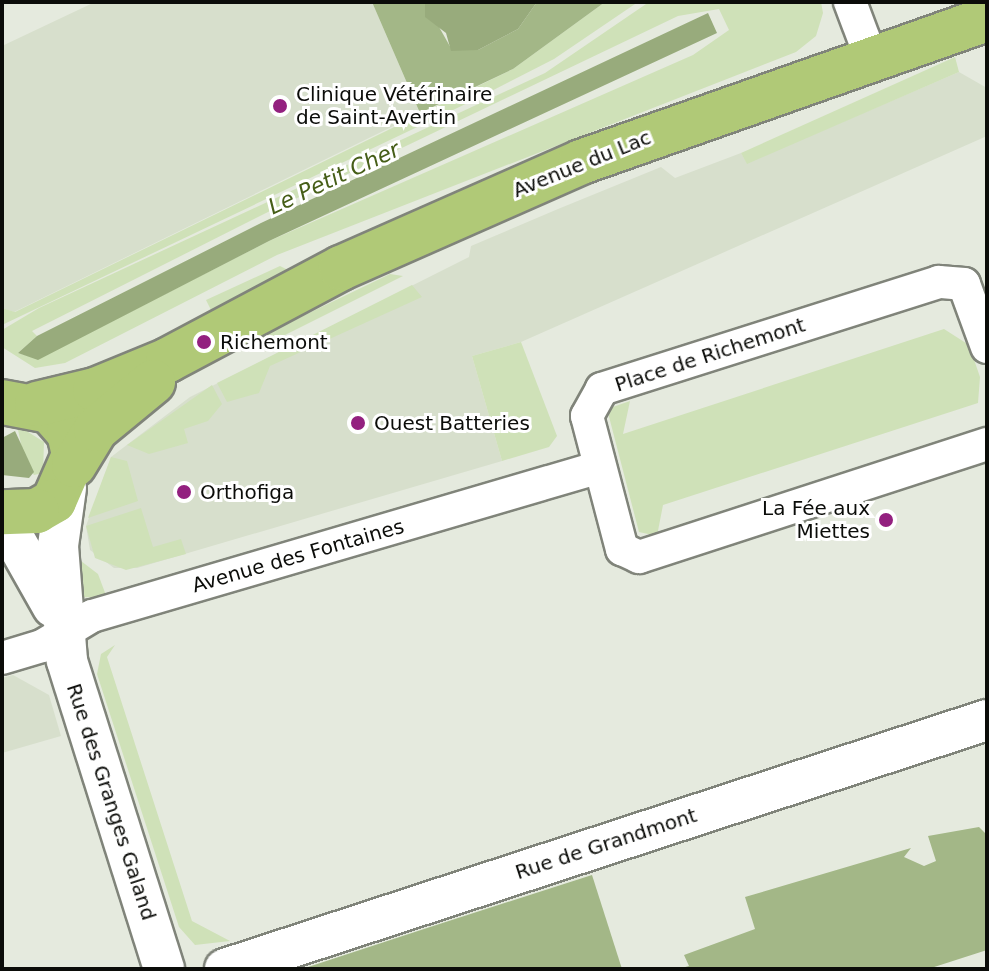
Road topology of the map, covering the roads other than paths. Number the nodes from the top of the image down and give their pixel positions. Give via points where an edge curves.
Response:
1 (850, 2) edge
2 (985, 25) edge
3 (870, 55) junction
4 (199, 345) junction
5 (987, 347) edge
6 (18, 398) edge
7 (987, 444) edge
8 (600, 467) junction
9 (70, 476) junction
10 (2, 515) edge
11 (64, 633) junction
12 (2, 658) edge
13 (987, 720) edge
14 (164, 969) edge
15 (225, 969) edge

1 - 3 street
2 - 3 main road, Avenue du Lac
3 - 4 main road, Avenue du Lac via 418,232
4 - 6 main road, Avenue du Lac via 95,390
4 - 9 main road, Avenue du Lac via 103,423
5 - 8 street, Place de Richemont via 964,284 939,282 602,389 587,416
6 - 9 main road via 64,424
7 - 8 street, Place de Richemont via 639,557 622,549
8 - 11 street, Avenue des Fontaines via 92,616
9 - 10 main road, Avenue du Lac via 37,511
9 - 11 street, Rue des Granges Galand via 58,546
10 - 11 street, Rue des Granges Galand via 29,553
11 - 12 street, Avenue des Fontaines
11 - 14 street, Rue des Granges Galand
13 - 15 street, Rue de Grandmont

